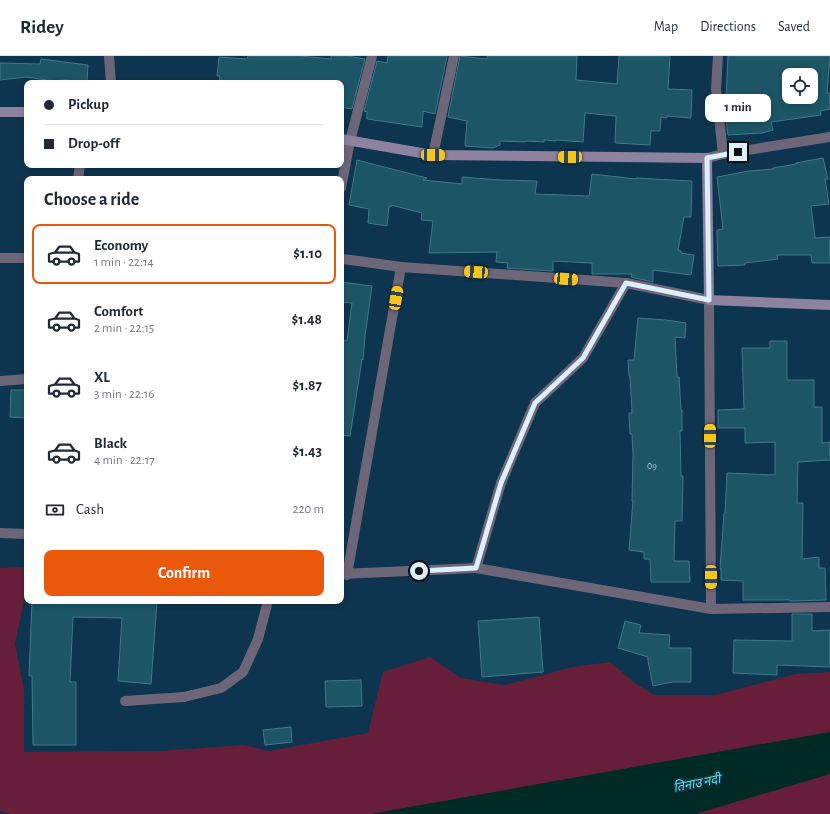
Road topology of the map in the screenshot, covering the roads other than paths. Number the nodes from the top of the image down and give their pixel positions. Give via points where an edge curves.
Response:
1 (109, 56) edge
2 (372, 56) edge
3 (454, 56) edge
4 (718, 56) edge
5 (112, 80) edge
6 (0, 112) edge
7 (24, 112) edge
8 (830, 137) edge
9 (345, 140) edge
10 (344, 152) edge
11 (723, 154) junction
12 (433, 155) junction
13 (707, 158) junction
14 (0, 258) edge
15 (24, 258) edge
16 (344, 259) edge
17 (401, 267) junction
18 (626, 283) junction
19 (709, 300) junction
20 (830, 305) edge
21 (24, 379) edge
22 (0, 381) edge
23 (0, 533) edge
24 (24, 534) edge
25 (476, 568) junction
26 (344, 574) edge
27 (267, 604) edge
28 (830, 607) edge
29 (711, 608) junction
30 (125, 700) dead end

1 - 5 street
2 - 9 street
3 - 12 street
4 - 11 street via 716,89
6 - 7 street
8 - 11 street
9 - 10 street
9 - 12 street
11 - 13 street
12 - 13 street
13 - 19 street
14 - 15 street
16 - 17 street
17 - 18 street
17 - 26 street
18 - 19 street
18 - 25 street via 583,358 535,403 501,483
19 - 20 street
19 - 29 street
21 - 22 street
23 - 24 street
25 - 26 street
25 - 29 street
27 - 30 street via 258,639 243,672 222,688 184,697
28 - 29 street

